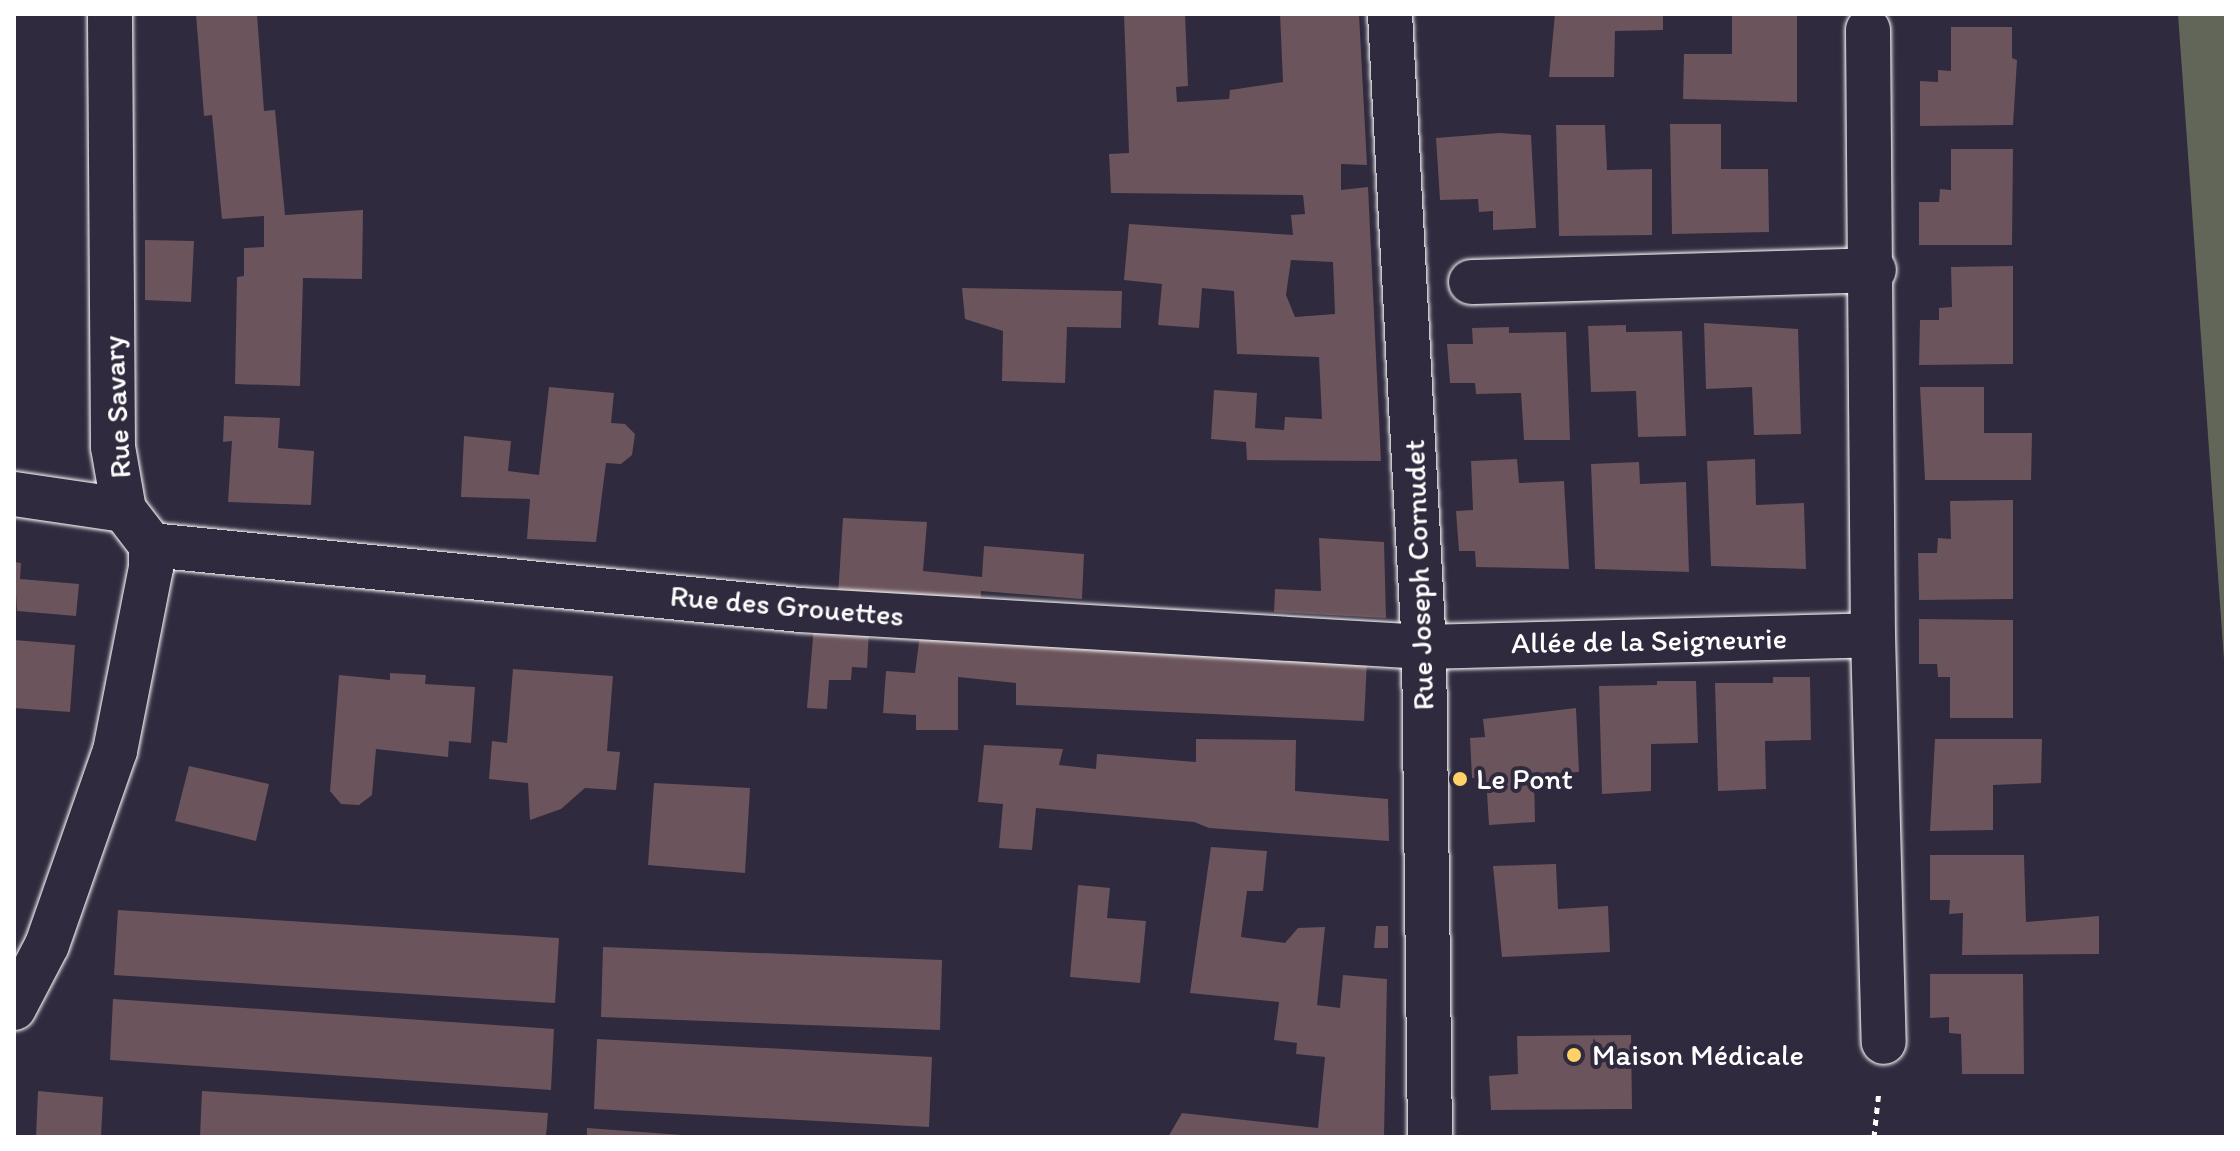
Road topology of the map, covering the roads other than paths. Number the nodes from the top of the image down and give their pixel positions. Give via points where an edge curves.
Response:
1 (110, 14) edge
2 (1390, 14) edge
3 (1868, 30) dead end
4 (1874, 270) junction
5 (1471, 282) dead end
6 (14, 494) edge
7 (124, 510) junction
8 (151, 545) junction
9 (1873, 635) junction
10 (1424, 647) junction
11 (14, 1008) edge
12 (1884, 1042) dead end
13 (1430, 1137) edge

1 - 7 street, Rue Savary via 113,447
2 - 10 street, Rue Joseph Cornudet
3 - 4 street
4 - 5 street
4 - 9 street
6 - 7 street
7 - 8 street, Rue Savary
8 - 10 street, Rue des Grouettes via 800,610
8 - 11 street via 115,751 47,945
9 - 10 street, Allée de la Seigneurie
9 - 12 street
10 - 13 street, Rue Joseph Cornudet

